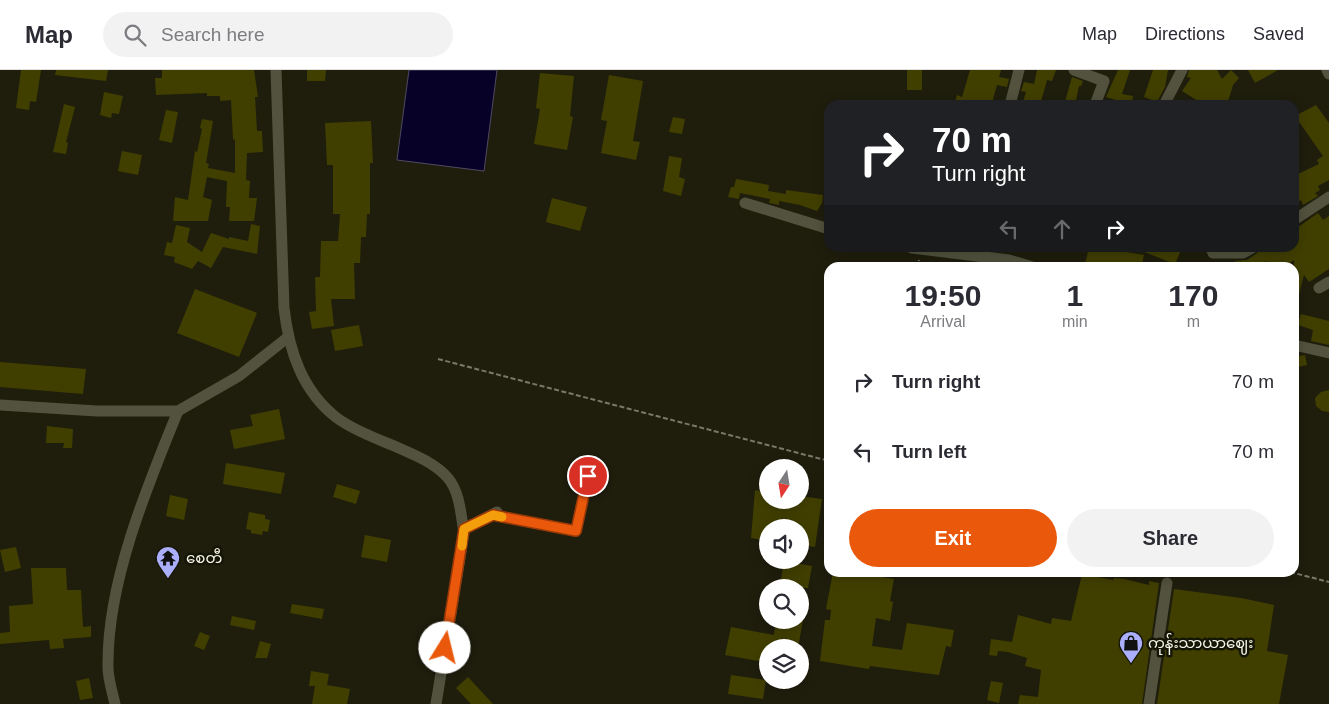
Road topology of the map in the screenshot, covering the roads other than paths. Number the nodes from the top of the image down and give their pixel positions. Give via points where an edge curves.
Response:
1 (276, 70) edge
2 (1019, 70) edge
3 (1074, 70) edge
4 (1182, 70) edge
5 (1327, 70) edge
6 (1329, 74) edge
7 (1011, 100) edge
8 (1097, 100) edge
9 (1167, 100) edge
10 (1329, 197) edge
11 (745, 203) dead end
12 (1299, 217) edge
13 (824, 227) edge
14 (944, 252) edge
15 (1213, 252) edge
16 (1245, 252) edge
17 (1016, 262) edge
18 (287, 338) junction
19 (1299, 346) edge
20 (1329, 353) edge
21 (0, 405) edge
22 (178, 412) junction
23 (588, 476) dead end
24 (464, 529) junction
25 (1167, 583) dead end
26 (115, 704) edge
27 (436, 704) edge
28 (1148, 704) edge

1 - 18 street
2 - 7 street
3 - 8 street via 1104,81
4 - 9 street
5 - 6 street
10 - 12 street
11 - 13 street
14 - 17 street
15 - 16 street
18 - 22 street via 239,376
18 - 24 street via 309,391 338,419 425,460 449,479
19 - 20 street
21 - 22 street
22 - 26 street via 139,511 110,624 107,665
23 - 24 street via 576,531 495,514
24 - 27 street
25 - 28 street

